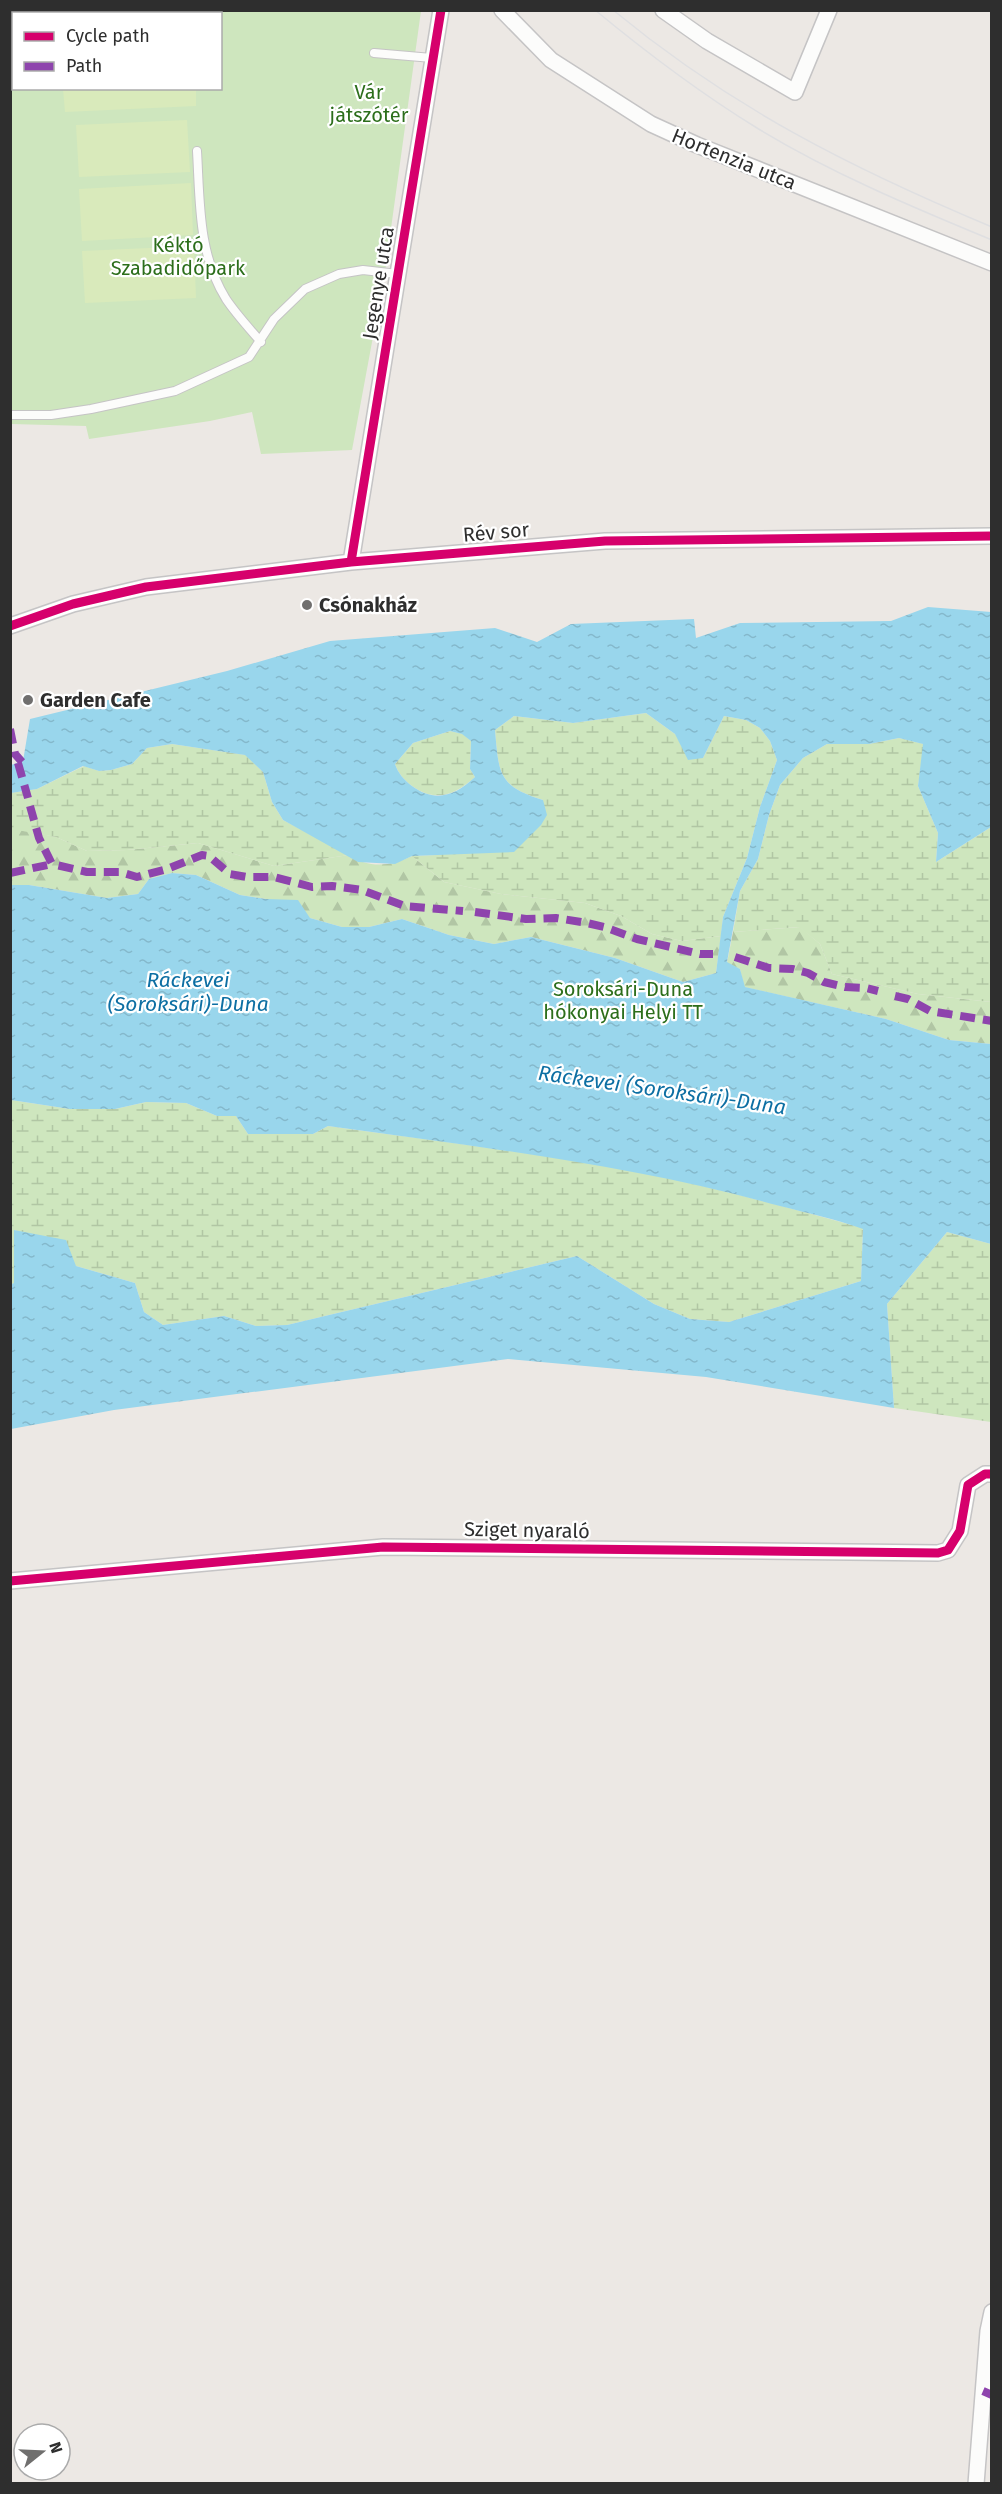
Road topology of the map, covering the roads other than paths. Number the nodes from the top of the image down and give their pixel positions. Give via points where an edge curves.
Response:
1 (441, 10) edge
2 (502, 10) edge
3 (663, 10) edge
4 (829, 10) edge
5 (374, 53) dead end
6 (432, 58) junction
7 (197, 151) dead end
8 (992, 263) edge
9 (398, 274) junction
10 (261, 342) junction
11 (10, 415) edge
12 (992, 536) edge
13 (351, 562) junction
14 (10, 626) edge
15 (992, 1474) edge
16 (10, 1581) edge
17 (992, 2312) edge
18 (976, 2484) edge

1 - 6 street, Jegenye utca
2 - 8 street, Hortenzia utca via 551,60 651,124
3 - 4 street via 707,41 795,92
5 - 6 lane
6 - 9 street, Jegenye utca
7 - 10 lane via 201,232 213,271 226,298
9 - 10 lane via 363,270 339,274 305,289 274,319
9 - 13 street, Jegenye utca
10 - 11 lane via 249,357 175,391 91,410
12 - 13 street, Rév sor via 604,541
13 - 14 street, Rév sor via 146,588 73,604
15 - 16 street, Sziget nyaraló via 968,1485 960,1531 948,1550 938,1553 383,1547
17 - 18 street

